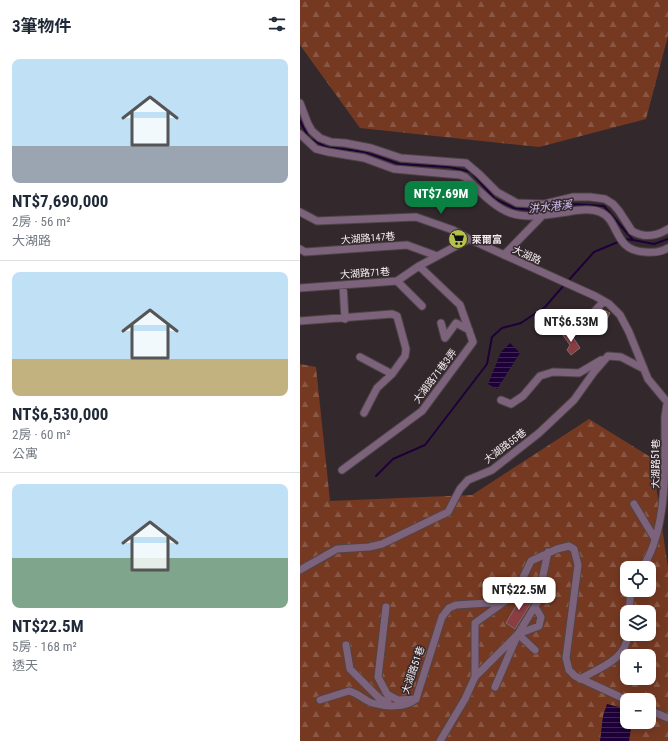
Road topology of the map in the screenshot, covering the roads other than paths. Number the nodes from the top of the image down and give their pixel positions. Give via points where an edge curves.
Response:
1 (300, 103) edge
2 (300, 134) edge
3 (544, 204) junction
4 (300, 212) edge
5 (540, 217) junction
6 (668, 229) edge
7 (632, 231) junction
8 (620, 237) junction
9 (469, 239) junction
10 (300, 248) edge
11 (668, 248) edge
12 (504, 255) junction
13 (437, 256) junction
14 (419, 266) junction
15 (397, 281) junction
16 (343, 285) junction
17 (300, 288) edge
18 (604, 301) junction
19 (422, 306) dead end
20 (345, 319) junction
21 (300, 321) edge
22 (441, 323) dead end
23 (546, 328) dead end
24 (469, 330) junction
25 (608, 356) junction
26 (360, 357) dead end
27 (644, 369) junction
28 (392, 374) junction
29 (501, 400) dead end
30 (668, 403) edge
31 (364, 412) dead end
32 (342, 470) dead end
33 (634, 504) dead end
34 (655, 539) junction
35 (548, 552) junction
36 (646, 561) edge
37 (300, 570) edge
38 (506, 602) junction
39 (386, 607) dead end
40 (535, 607) junction
41 (518, 634) junction
42 (627, 641) edge
43 (346, 645) dead end
44 (535, 650) dead end
45 (475, 677) junction
46 (580, 679) junction
47 (494, 687) dead end
48 (620, 697) edge
49 (320, 700) dead end
50 (416, 700) junction
51 (400, 706) junction
52 (656, 713) edge
53 (668, 718) edge
54 (440, 741) edge

1 - 3 street via 312,131 320,138 371,148 400,158 466,163 507,199 517,203
2 - 5 street via 316,149 364,158 394,169 460,175 504,212
3 - 5 street
3 - 7 street via 573,197 605,199 613,204
4 - 9 street, 大湖路 via 317,221 416,216
5 - 8 street via 578,210 598,211 604,214
5 - 12 street
6 - 7 street via 661,234 645,236
7 - 8 street
8 - 11 street via 626,246 636,252 653,253
9 - 12 street, 大湖路
9 - 13 street, 大湖路71巷
10 - 13 street, 大湖路147巷 via 305,252 407,245
12 - 18 street, 大湖路
13 - 14 street, 大湖路71巷
14 - 15 street, 大湖路71巷
14 - 24 street, 大湖路71巷3弄 via 460,305
15 - 16 street, 大湖路71巷
15 - 19 street
16 - 17 street, 大湖路71巷
16 - 20 street
18 - 23 street via 593,313 573,319 568,326
18 - 27 street, 大湖路 via 620,315
20 - 21 street
20 - 28 street via 392,314 397,316 406,349 405,356
22 - 24 street, 大湖路71巷3弄 via 445,338 456,323
24 - 32 street, 大湖路71巷3弄 via 473,342 471,346 422,411
25 - 27 street via 621,357
25 - 29 street via 578,373 553,372 540,376 524,396 511,404
25 - 37 street, 大湖路55巷 via 574,400 539,433 492,470 468,480 460,489 448,512 382,544 337,549
26 - 28 street
27 - 30 street, 大湖路 via 656,390
28 - 31 street via 377,388
30 - 34 street, 大湖路51巷 via 665,417 664,512
33 - 34 street
34 - 36 street, 大湖路51巷
35 - 38 street via 531,561 515,594
35 - 40 street
35 - 46 street via 569,546 574,549 577,557 566,658 569,670
38 - 45 street via 475,623
38 - 50 street, 大湖路51巷 via 449,608 442,618
39 - 50 street via 378,677 387,694 398,700
40 - 41 street
40 - 41 street via 541,617 539,626
41 - 44 street
41 - 45 street
41 - 47 street
42 - 46 street via 618,658
43 - 51 street via 350,669 357,677 380,699
45 - 54 street
46 - 48 street
49 - 51 street, 大湖路51巷 via 349,691 372,703
50 - 51 street, 大湖路51巷
52 - 53 street

